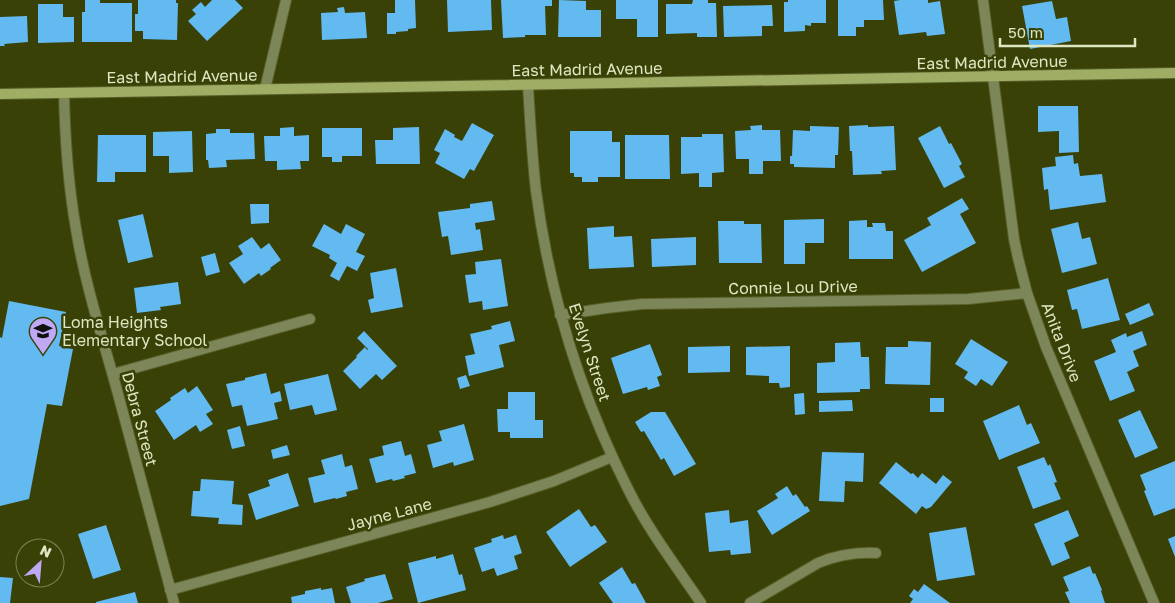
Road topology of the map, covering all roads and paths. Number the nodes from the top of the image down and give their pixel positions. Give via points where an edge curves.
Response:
1 (286, 0) edge
2 (983, 0) edge
3 (1175, 73) edge
4 (993, 77) junction
5 (528, 85) junction
6 (265, 89) junction
7 (64, 92) junction
8 (0, 94) edge
9 (1028, 293) junction
10 (560, 315) junction
11 (310, 319) dead end
12 (112, 374) junction
13 (612, 456) junction
14 (876, 553) dead end
15 (170, 590) junction
16 (174, 603) edge
17 (701, 603) edge
18 (750, 603) edge
19 (1154, 603) edge

1 - 6 street
2 - 4 street, Anita Drive
3 - 4 street, East Madrid Avenue
4 - 5 street, East Madrid Avenue
4 - 9 street, Anita Drive via 1014,239
5 - 6 street, East Madrid Avenue
5 - 10 street, Evelyn Street via 536,192
6 - 7 street, East Madrid Avenue
7 - 8 street, East Madrid Avenue
7 - 12 street, Debra Street via 68,170 76,230
9 - 10 street, Connie Lou Drive via 968,299 642,304
9 - 19 street, Anita Drive via 1046,347
10 - 13 street, Evelyn Street via 585,391
11 - 12 street
12 - 15 street, Debra Street
13 - 15 street, Jayne Lane via 554,481 490,502
13 - 17 street, Evelyn Street via 646,521
14 - 18 street via 853,553 828,559
15 - 16 street, Debra Street

